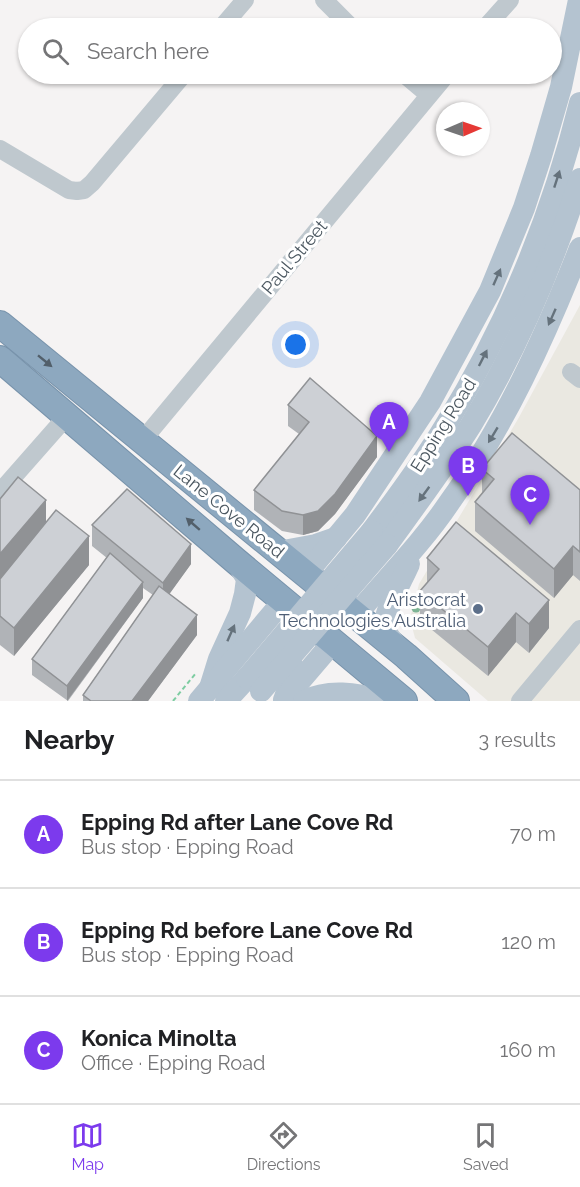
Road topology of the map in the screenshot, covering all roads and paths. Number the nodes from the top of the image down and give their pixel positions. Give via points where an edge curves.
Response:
1 (244, 0) edge
2 (324, 0) edge
3 (510, 0) edge
4 (579, 0) edge
5 (229, 18) edge
6 (342, 18) edge
7 (495, 18) edge
8 (562, 81) edge
9 (175, 84) edge
10 (416, 84) edge
11 (438, 84) edge
12 (561, 84) edge
13 (429, 95) junction
14 (580, 103) edge
15 (0, 149) edge
16 (580, 179) edge
17 (580, 248) edge
18 (0, 324) edge
19 (0, 359) edge
20 (67, 416) junction
21 (142, 441) junction
22 (0, 492) edge
23 (355, 515) junction
24 (336, 538) junction
25 (380, 538) junction
26 (422, 538) junction
27 (278, 552) junction
28 (237, 562) junction
29 (399, 564) junction
30 (306, 574) junction
31 (284, 600) junction
32 (356, 615) junction
33 (580, 629) edge
34 (334, 641) junction
35 (243, 648) junction
36 (406, 656) junction
37 (254, 690) edge
38 (212, 697) edge
39 (290, 701) edge
40 (382, 701) edge
41 (404, 701) edge
42 (456, 701) edge
43 (520, 701) edge

1 - 5 street
2 - 6 street
3 - 7 street
8 -> 4 main road
9 - 15 street via 84,190 69,190
10 - 13 street
11 - 13 street, Paul Street
23 -> 12 main road via 430,402 469,333 528,198
13 - 21 street, Paul Street
25 -> 14 main road, Epping Road via 497,330 542,225
16 -> 25 main road, Epping Road via 546,274 471,424 430,486
17 -> 26 main road via 544,336 503,418 451,501
18 -> 21 highway, Lane Cove Road
19 - 20 highway, Lane Cove Road
20 - 22 street
28 -> 20 highway, Lane Cove Road
21 - 27 highway, Lane Cove Road
23 - 24 main road
23 - 29 main road via 345,542 346,561 363,578 378,576
24 - 27 main road
24 - 30 main road
25 - 37 main road, Epping Road, bridge
26 - 29 main road
26 - 36 main road via 385,624 393,643
27 - 30 highway, Lane Cove Road
28 - 31 highway, Lane Cove Road
38 -> 28 main road via 219,659 243,604 247,579
29 - 32 main road
30 - 31 highway
30 - 32 highway, Lane Cove Road
31 - 34 highway, Lane Cove Road
31 - 35 main road
32 - 34 highway
32 - 36 highway, Lane Cove Road
33 - 43 street
34 - 39 main road
34 - 41 highway, Lane Cove Road
35 - 38 main road
35 - 39 main road via 272,640 287,653 292,672
36 - 42 highway, Lane Cove Road
37 - 38 main road, Epping Road
39 - 40 main road via 337,693

